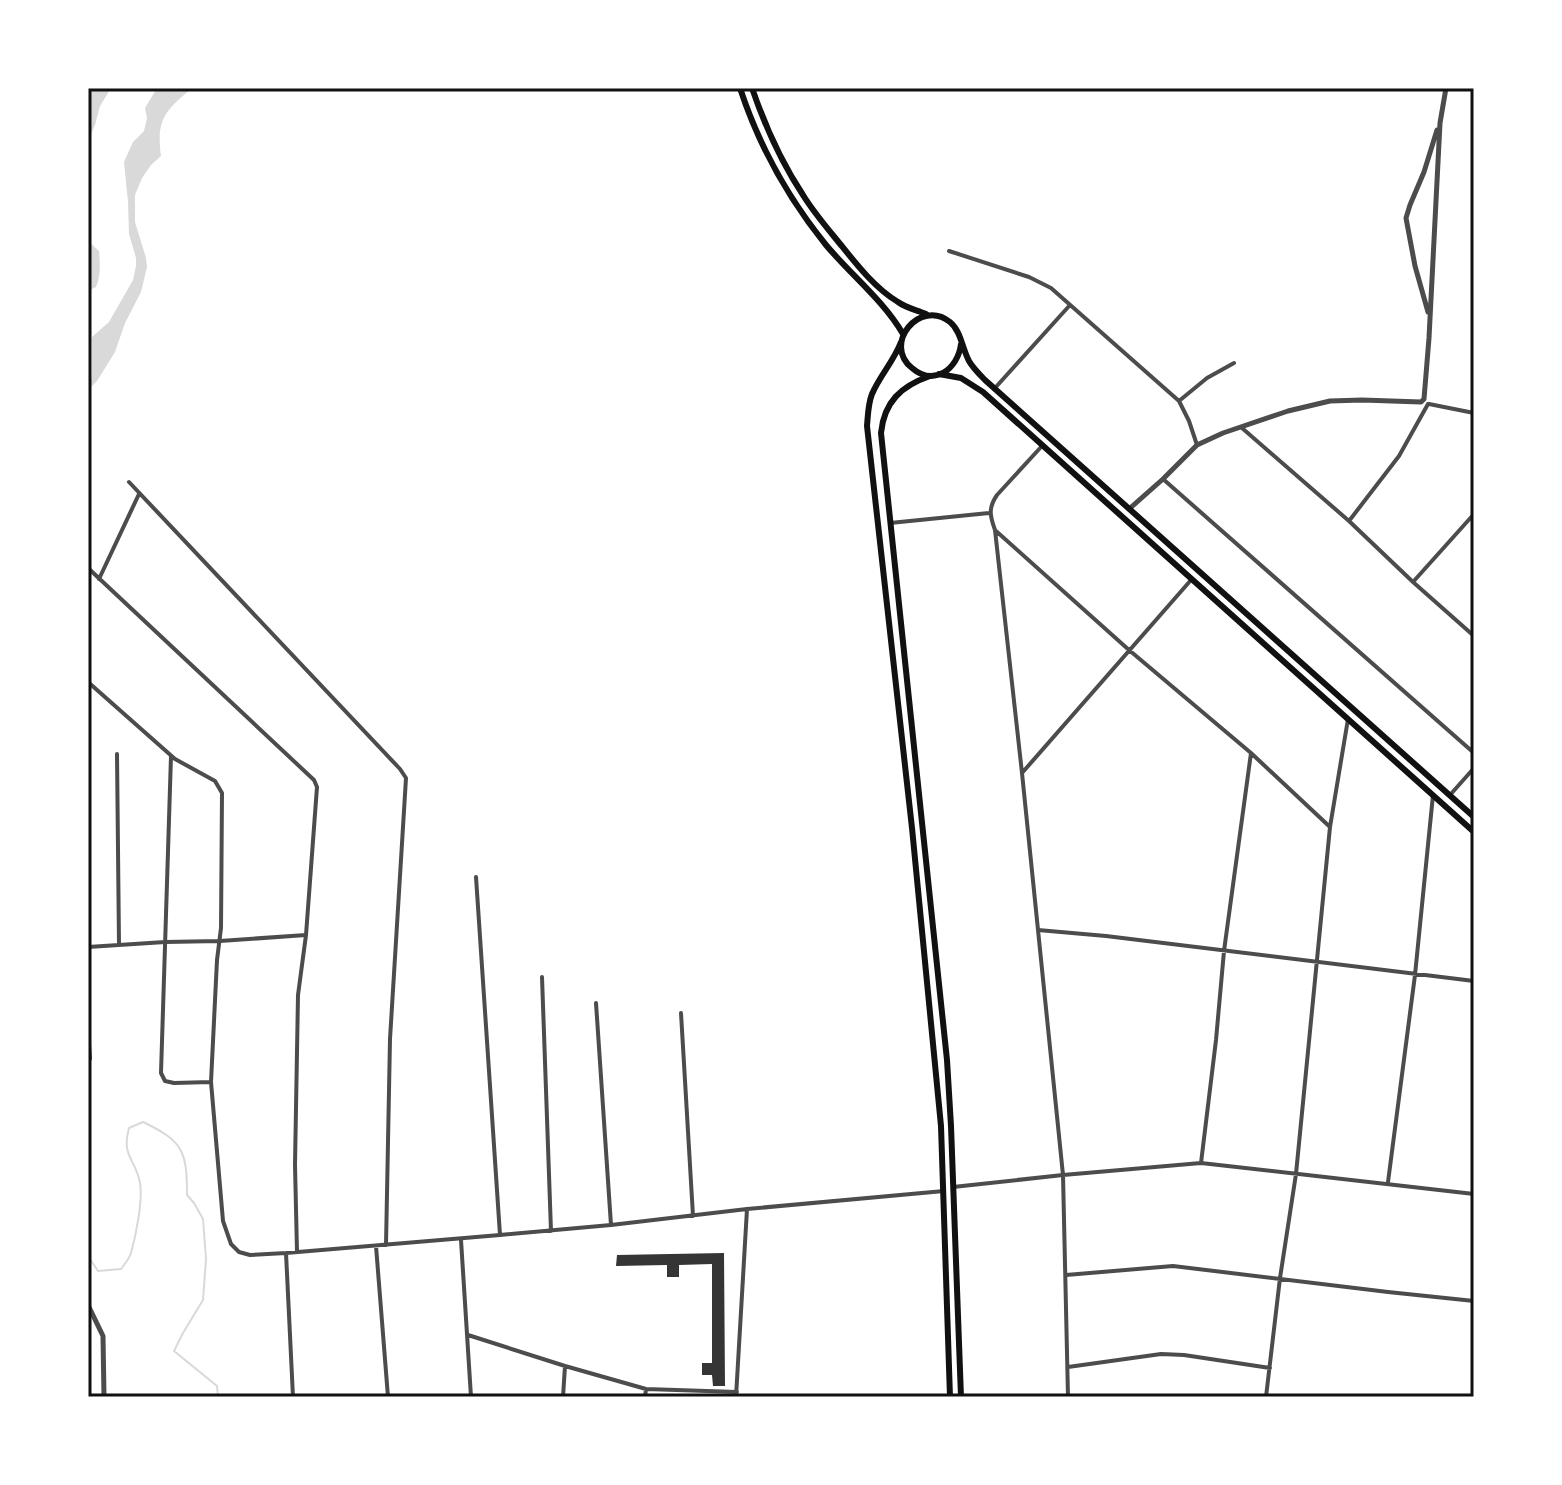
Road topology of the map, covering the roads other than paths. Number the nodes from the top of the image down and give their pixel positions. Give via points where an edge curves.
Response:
1 (740, 88) edge
2 (752, 88) edge
3 (1446, 88) edge
4 (1440, 123) junction
5 (949, 251) dead end
6 (1070, 305) junction
7 (930, 315) junction
8 (1430, 321) junction
9 (903, 334) junction
10 (901, 342) junction
11 (961, 344) junction
12 (1234, 363) dead end
13 (939, 374) junction
14 (930, 376) junction
15 (995, 388) junction
16 (1179, 401) junction
17 (1421, 402) junction
18 (1428, 404) junction
19 (1474, 413) edge
20 (1242, 428) junction
21 (1197, 445) junction
22 (1042, 446) junction
23 (1163, 479) junction
24 (129, 482) dead end
25 (140, 493) junction
26 (1129, 509) junction
27 (989, 513) junction
28 (1474, 514) edge
29 (1349, 521) junction
30 (890, 523) junction
31 (995, 530) junction
32 (88, 568) edge
33 (99, 579) junction
34 (1191, 580) junction
35 (1413, 582) junction
36 (1474, 636) edge
37 (1129, 650) junction
38 (88, 682) edge
39 (911, 717) junction
40 (900, 719) junction
41 (1348, 719) junction
42 (1251, 753) junction
43 (1474, 753) edge
44 (117, 754) dead end
45 (171, 756) junction
46 (1474, 768) edge
47 (1022, 773) junction
48 (1433, 795) junction
49 (1450, 795) junction
50 (1474, 817) edge
51 (1330, 827) junction
52 (1474, 832) edge
53 (476, 877) dead end
54 (1038, 930) junction
55 (306, 935) junction
56 (220, 941) junction
57 (165, 942) junction
58 (119, 944) junction
59 (88, 947) edge
60 (1224, 951) junction
61 (1316, 961) junction
62 (1415, 975) junction
63 (542, 977) dead end
64 (1474, 981) edge
65 (596, 1003) dead end
66 (681, 1013) dead end
67 (88, 1029) edge
68 (90, 1059) dead end
69 (211, 1082) junction
70 (1201, 1163) junction
71 (1296, 1174) junction
72 (1063, 1175) junction
73 (1388, 1183) junction
74 (953, 1187) junction
75 (944, 1191) junction
76 (1474, 1194) edge
77 (747, 1209) junction
78 (693, 1216) junction
79 (611, 1225) junction
80 (551, 1231) junction
81 (500, 1235) junction
82 (461, 1239) junction
83 (386, 1245) junction
84 (376, 1246) junction
85 (297, 1252) junction
86 (286, 1253) junction
87 (1066, 1275) junction
88 (1280, 1278) junction
89 (1474, 1301) edge
90 (88, 1305) edge
91 (468, 1335) junction
92 (565, 1366) junction
93 (1068, 1367) junction
94 (1270, 1368) junction
95 (646, 1389) junction
96 (736, 1395) edge
97 (104, 1397) edge
98 (293, 1397) edge
99 (388, 1397) edge
100 (471, 1397) edge
101 (563, 1397) edge
102 (645, 1397) edge
103 (950, 1397) edge
104 (961, 1397) edge
105 (1068, 1397) edge
106 (1266, 1397) edge

1 - 9 main road via 777,176 825,243
2 - 7 main road via 803,197 854,262 889,296
3 - 4 street
4 - 8 street
4 - 8 street via 1406,218
5 - 6 street via 1029,277
6 - 15 street
6 - 16 street
7 - 9 main road via 914,320
7 - 11 main road via 948,320
8 - 17 street
9 - 10 main road
10 - 14 main road via 905,361
10 - 40 main road via 873,392 867,426
11 - 13 main road via 955,363
11 - 15 main road via 970,364
12 - 16 street
13 - 14 main road
13 - 22 main road via 973,385
14 - 30 main road via 899,393 883,421
15 - 26 main road
16 - 21 street
17 - 18 street
17 - 20 street via 1330,401
18 - 19 street
18 - 29 street via 1399,456
20 - 21 street
20 - 29 street
21 - 23 street
22 - 27 street via 997,495
22 - 34 main road
23 - 26 street
23 - 43 street
24 - 25 street
25 - 33 street
25 - 83 street via 406,778 390,1039
26 - 49 main road
27 - 30 street
27 - 31 street
28 - 35 street
29 - 35 street
30 - 39 main road
31 - 37 street
31 - 47 street
32 - 33 street
33 - 55 street via 314,780 318,792
34 - 37 street
34 - 41 main road
35 - 36 street
37 - 42 street
37 - 47 street
38 - 45 street
39 - 40 main road
39 - 74 main road via 941,997
40 - 75 main road
41 - 48 main road
41 - 51 street
42 - 51 street
42 - 60 street
44 - 58 street
45 - 56 street via 215,781 222,793
45 - 57 street
46 - 49 street
47 - 54 street
48 - 52 main road
48 - 62 street
49 - 50 main road
51 - 61 street
53 - 81 street
54 - 60 street
54 - 72 street
55 - 56 street
55 - 85 street via 297,1027
56 - 57 street
56 - 69 street
57 - 58 street
57 - 69 street via 161,1073 174,1083
58 - 59 street
60 - 61 street
60 - 70 street
61 - 62 street
61 - 71 street
62 - 64 street
62 - 73 street
63 - 80 street
65 - 79 street
66 - 78 street
67 - 68 street
69 - 86 street via 223,1221 231,1244 250,1255
70 - 71 street
70 - 72 street
71 - 73 street
71 - 88 street
72 - 74 street
72 - 87 street
73 - 76 street
74 - 104 main road
75 - 77 street
75 - 103 main road
77 - 78 street
77 - 96 street
78 - 79 street
79 - 80 street
80 - 81 street
81 - 82 street
82 - 83 street
82 - 91 street
83 - 84 street
84 - 85 street
84 - 99 street
85 - 86 street
86 - 98 street
87 - 88 street via 1173,1266
87 - 93 street
88 - 89 street
88 - 94 street
90 - 97 street via 103,1336
91 - 92 street
91 - 100 street
92 - 95 street
92 - 101 street
93 - 94 street via 1161,1354
93 - 105 street
94 - 106 street
95 - 96 street
95 - 102 street

